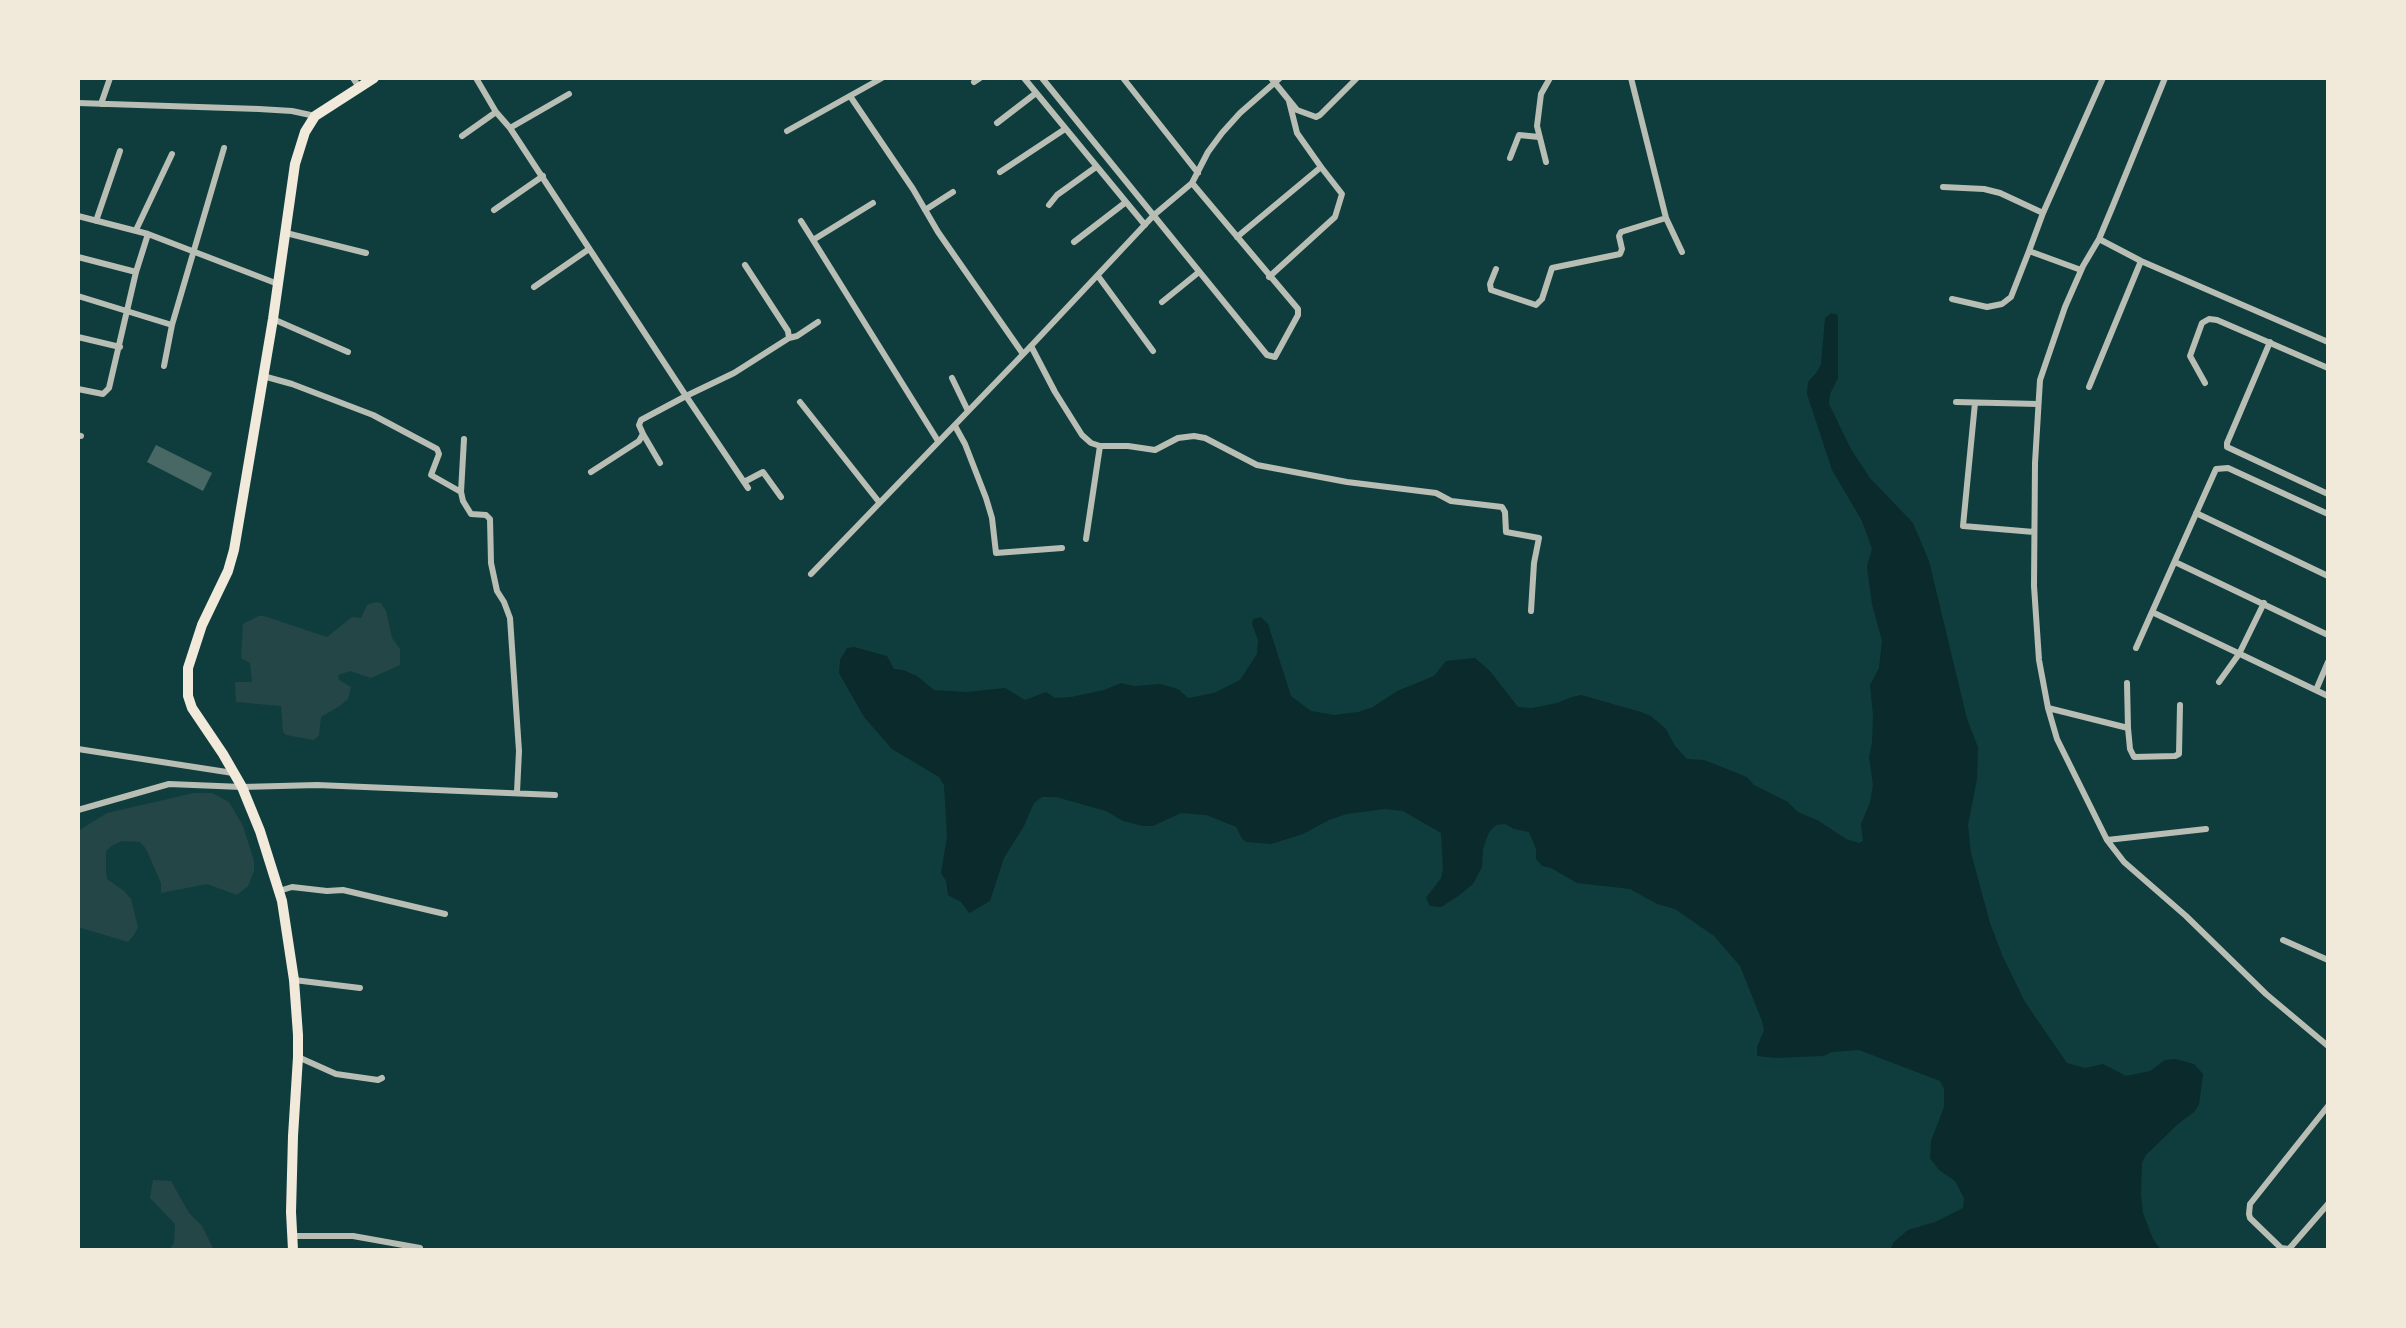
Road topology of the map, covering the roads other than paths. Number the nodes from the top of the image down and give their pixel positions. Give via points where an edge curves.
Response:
1 (110, 78) edge
2 (374, 78) edge
3 (476, 78) edge
4 (880, 78) edge
5 (1024, 78) edge
6 (1042, 78) edge
7 (1123, 78) edge
8 (1280, 78) edge
9 (1550, 78) edge
10 (1631, 78) edge
11 (2103, 78) edge
12 (2165, 78) edge
13 (1352, 80) edge
14 (1273, 81) edge
15 (356, 83) edge
16 (1036, 93) junction
17 (569, 94) dead end
18 (850, 96) junction
19 (1288, 100) junction
20 (78, 103) edge
21 (101, 104) junction
22 (496, 112) junction
23 (318, 113) junction
24 (998, 123) dead end
25 (510, 128) junction
26 (1065, 129) junction
27 (787, 131) dead end
28 (462, 136) dead end
29 (1539, 137) junction
30 (224, 148) dead end
31 (120, 151) dead end
32 (172, 154) dead end
33 (1510, 158) dead end
34 (1546, 162) dead end
35 (1095, 167) junction
36 (1321, 167) junction
37 (1000, 172) dead end
38 (1197, 174) junction
39 (543, 176) junction
40 (1192, 183) junction
41 (1943, 187) dead end
42 (953, 192) dead end
43 (1126, 202) junction
44 (873, 203) dead end
45 (1049, 205) dead end
46 (494, 210) dead end
47 (925, 210) junction
48 (2043, 213) junction
49 (1154, 215) junction
50 (78, 216) edge
51 (1666, 218) junction
52 (96, 220) junction
53 (801, 220) dead end
54 (1145, 225) junction
55 (136, 230) junction
56 (286, 233) junction
57 (148, 234) junction
58 (1237, 237) junction
59 (813, 240) junction
60 (2098, 240) junction
61 (1074, 242) dead end
62 (588, 249) junction
63 (2029, 251) junction
64 (194, 252) junction
65 (1682, 252) dead end
66 (366, 253) dead end
67 (78, 257) edge
68 (2141, 261) junction
69 (745, 265) dead end
70 (1496, 269) dead end
71 (2081, 270) junction
72 (136, 272) junction
73 (1199, 272) junction
74 (1098, 276) junction
75 (1269, 277) junction
76 (279, 284) junction
77 (534, 287) dead end
78 (78, 296) edge
79 (1952, 299) dead end
80 (1162, 302) dead end
81 (127, 309) junction
82 (273, 319) junction
83 (818, 322) dead end
84 (172, 325) junction
85 (78, 337) edge
86 (789, 338) junction
87 (2270, 342) junction
88 (2328, 342) edge
89 (1031, 346) junction
90 (120, 347) junction
91 (1153, 351) dead end
92 (348, 352) dead end
93 (1023, 354) junction
94 (164, 366) dead end
95 (2328, 368) edge
96 (263, 376) junction
97 (952, 378) dead end
98 (2205, 383) dead end
99 (2089, 387) dead end
100 (78, 389) edge
101 (686, 396) junction
102 (800, 402) dead end
103 (1956, 402) dead end
104 (1975, 403) junction
105 (2038, 404) junction
106 (968, 411) junction
107 (955, 426) junction
108 (643, 434) junction
109 (464, 439) dead end
110 (938, 441) junction
111 (1100, 446) junction
112 (660, 463) dead end
113 (591, 472) dead end
114 (461, 492) junction
115 (2328, 494) edge
116 (781, 498) dead end
117 (879, 502) junction
118 (2196, 513) junction
119 (2328, 514) edge
120 (2034, 532) junction
121 (1086, 539) dead end
122 (1062, 548) dead end
123 (2175, 562) junction
124 (811, 574) dead end
125 (2328, 576) edge
126 (2264, 603) junction
127 (1531, 610) dead end
128 (2152, 612) junction
129 (2328, 635) edge
130 (2136, 648) dead end
131 (2239, 654) junction
132 (2328, 662) edge
133 (2219, 682) dead end
134 (2127, 683) dead end
135 (2316, 690) junction
136 (2328, 696) edge
137 (2180, 705) dead end
138 (2048, 708) junction
139 (2128, 728) junction
140 (78, 749) edge
141 (233, 773) junction
142 (242, 788) junction
143 (517, 792) junction
144 (555, 795) dead end
145 (78, 810) edge
146 (2206, 829) dead end
147 (2107, 840) junction
148 (279, 891) junction
149 (445, 914) dead end
150 (2283, 940) dead end
151 (2328, 960) edge
152 (294, 980) junction
153 (360, 988) dead end
154 (2328, 1046) edge
155 (298, 1057) junction
156 (382, 1078) dead end
157 (2328, 1106) edge
158 (2328, 1204) edge
159 (292, 1236) junction
160 (420, 1248) dead end
161 (293, 1250) edge

1 - 21 street
2 - 15 highway
3 - 22 street
4 - 18 street
5 - 16 street
6 - 49 street
7 - 38 street
8 - 14 street
9 - 29 street via 1541,93
10 - 51 street
11 - 48 street
12 - 60 street
13 - 19 street via 1316,117 1297,110
14 - 19 street
14 - 38 street via 1222,133
15 - 23 highway via 347,95
16 - 24 street
16 - 26 street
17 - 25 street
18 - 27 street
18 - 47 street
19 - 36 street via 1297,133
20 - 21 street
21 - 23 street
22 - 25 street
22 - 28 street
23 - 56 highway via 305,132 296,164
25 - 39 street
26 - 35 street
26 - 37 street
29 - 33 street via 1519,135
29 - 34 street
30 - 64 street
31 - 52 street
32 - 55 street
35 - 43 street
35 - 45 street
36 - 58 street
36 - 75 street via 1341,194 1335,217
38 - 40 street
39 - 46 street
39 - 62 street
40 - 49 street
40 - 58 street
41 - 48 street via 2000,193
42 - 47 street
43 - 54 street
43 - 61 street
44 - 59 street
47 - 93 street
48 - 63 street
49 - 54 street
49 - 73 street
50 - 52 street
51 - 65 street
51 - 70 street via 1621,232 1620,254 1551,269 1542,299 1536,305 1491,290
52 - 55 street
53 - 59 street
54 - 74 street
55 - 57 street
56 - 66 street
56 - 76 highway
57 - 64 street
57 - 72 street
58 - 75 street
59 - 110 street
60 - 68 street
60 - 71 street
62 - 77 street
62 - 101 street
63 - 71 street
63 - 79 street via 2012,297 2002,304 1987,307
64 - 76 street
64 - 84 street
67 - 72 street
68 - 88 street
68 - 99 street
69 - 86 street
71 - 105 street via 2040,380
72 - 81 street
73 - 75 street via 1272,358 1278,355 1299,312
73 - 80 street
74 - 89 street
74 - 91 street
76 - 82 highway
78 - 81 street
81 - 84 street
81 - 90 street
82 - 92 street
82 - 96 highway
83 - 86 street
84 - 94 street
85 - 90 street
86 - 101 street via 734,373
87 - 95 street
87 - 98 street via 2217,320 2205,320 2190,356
87 - 115 street via 2227,447
89 - 93 street
89 - 111 street via 1082,435
90 - 100 street via 106,393
93 - 106 street
96 - 114 street via 372,415 436,449 439,454 431,475
96 - 141 highway via 234,550 188,668 192,708
97 - 106 street
101 - 108 street via 641,420
101 - 116 street via 746,485 763,472
102 - 117 street
103 - 104 street
104 - 105 street
104 - 120 street via 1963,525
105 - 120 street
106 - 107 street
107 - 110 street
107 - 122 street via 986,498 996,553
108 - 112 street
108 - 113 street via 639,441
109 - 114 street
110 - 117 street
111 - 121 street
111 - 127 street via 1155,450 1178,438 1194,436 1257,465 1502,507 1506,512 1506,532 1539,538
114 - 143 street via 471,514 490,519 496,591 510,618 519,751
117 - 124 street
118 - 119 street via 2216,469 2225,467
118 - 123 street
118 - 125 street
120 - 138 street via 2039,660
123 - 126 street
123 - 128 street
126 - 129 street
126 - 131 street
128 - 130 street
128 - 131 street
131 - 133 street
131 - 135 street
132 - 135 street
134 - 139 street
135 - 136 street
137 - 139 street via 2179,754 2175,756 2134,757
138 - 139 street
138 - 147 street via 2057,739
140 - 141 street
141 - 142 highway
142 - 143 street via 294,785
142 - 145 street via 169,784
142 - 148 highway
143 - 144 street
146 - 147 street
147 - 154 street via 2124,862
148 - 149 street via 292,887 343,890
148 - 152 highway
150 - 151 street
152 - 153 street
152 - 155 highway
155 - 156 street via 336,1074
155 - 159 highway via 292,1136
157 - 158 street via 2250,1204 2249,1215 2281,1248 2289,1249
159 - 160 street via 353,1236
159 - 161 highway

